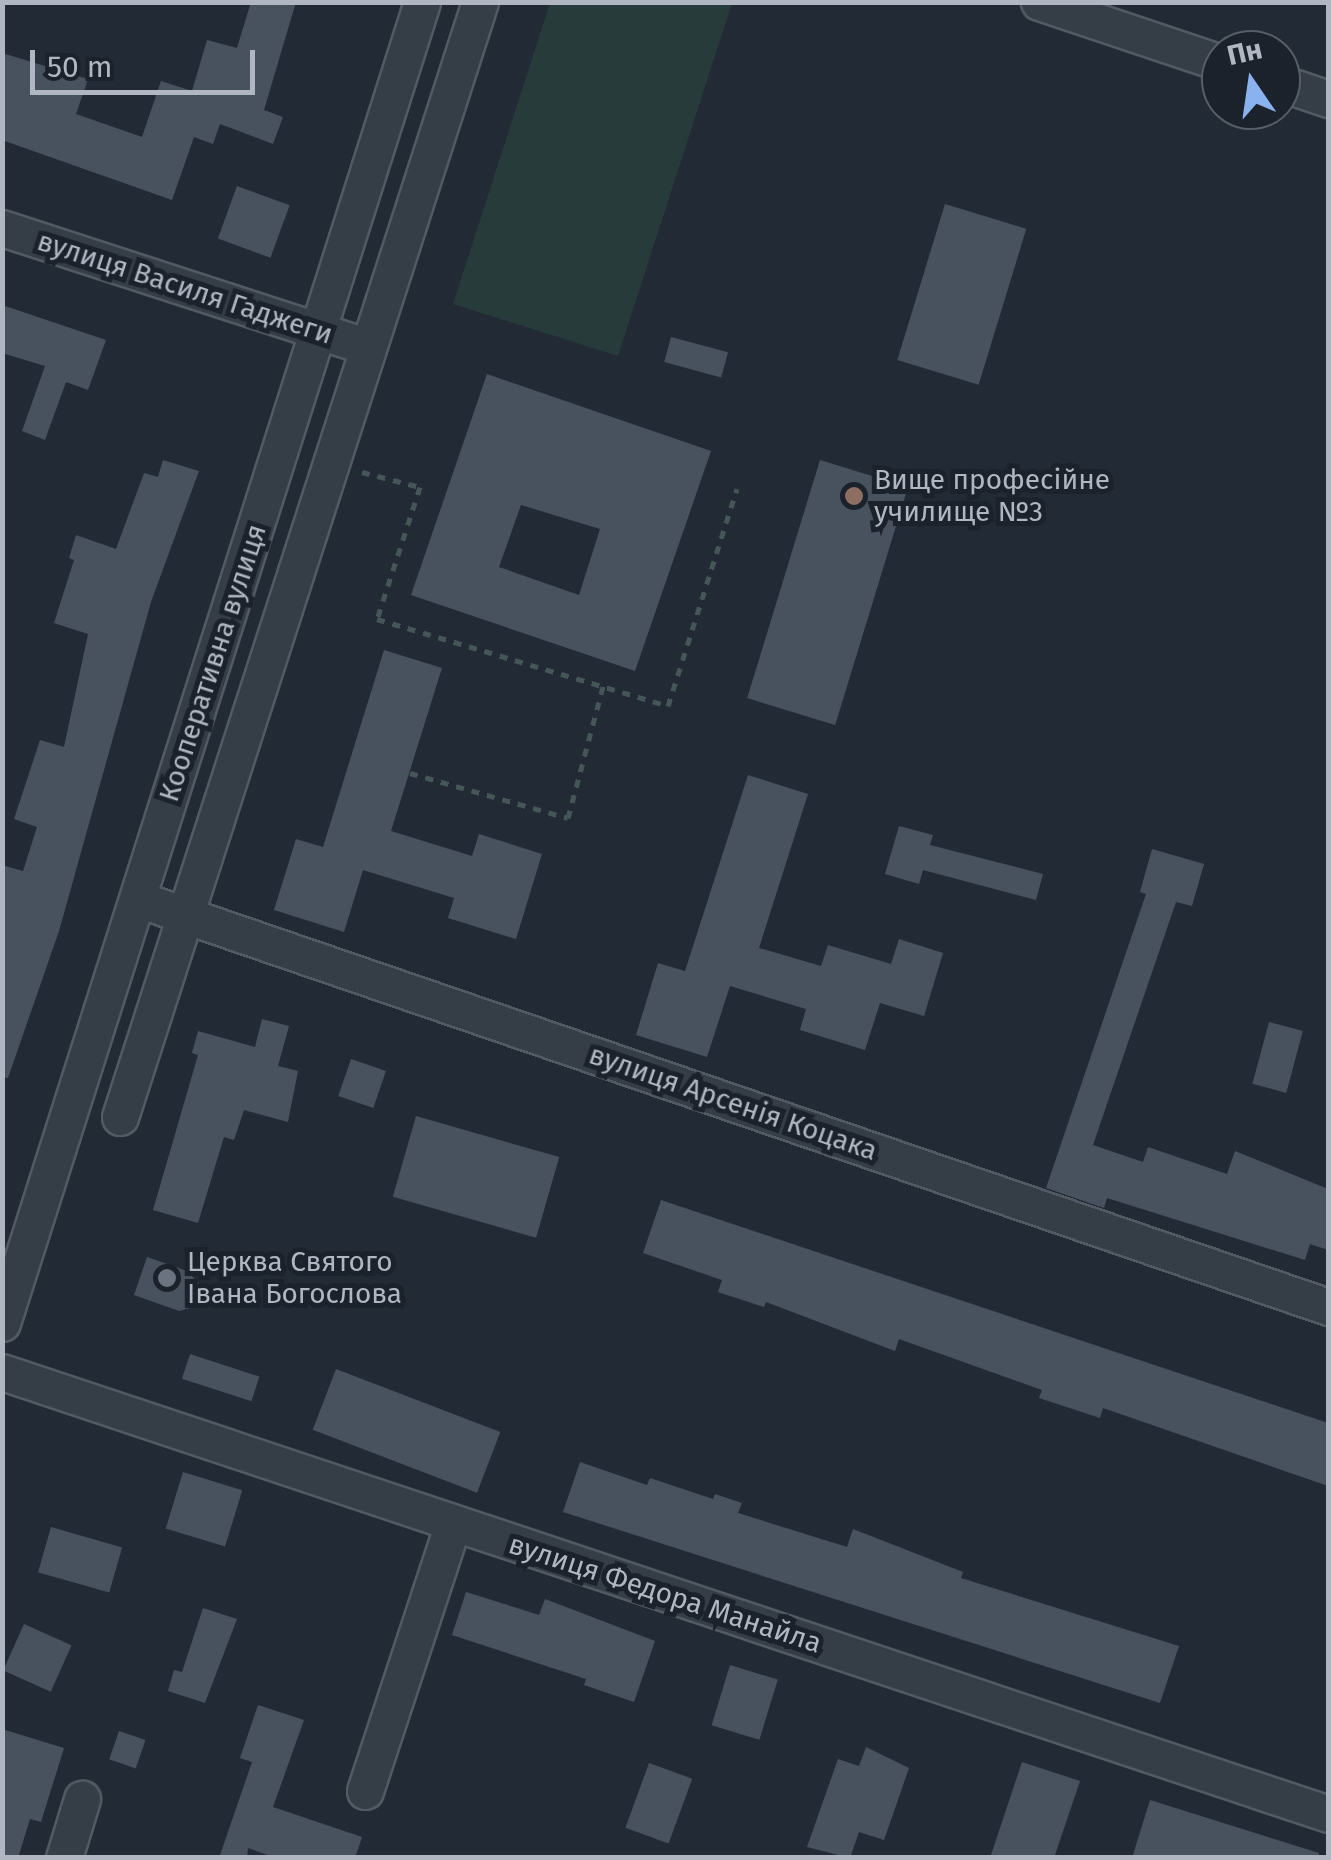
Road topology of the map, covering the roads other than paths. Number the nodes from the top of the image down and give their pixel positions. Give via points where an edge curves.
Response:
1 (422, 2) edge
2 (480, 2) edge
3 (1039, 2) edge
4 (1201, 56) edge
5 (1301, 90) edge
6 (1328, 99) edge
7 (2, 228) edge
8 (318, 332) junction
9 (368, 347) junction
10 (138, 899) junction
11 (183, 914) junction
12 (120, 1117) dead end
13 (1328, 1307) edge
14 (2, 1323) edge
15 (2, 1372) edge
16 (453, 1523) junction
17 (364, 1791) dead end
18 (82, 1799) dead end
19 (1328, 1814) edge
20 (64, 1858) edge

1 - 8 street, Кооперативна вулиця
2 - 9 street, Кооперативна вулиця
3 - 4 street
5 - 6 street
7 - 8 street, вулиця Василя Гаджеги
8 - 9 street, вулиця Василя Гаджеги
8 - 10 street, Кооперативна вулиця
9 - 11 street, Кооперативна вулиця
10 - 11 street, вулиця Арсенія Коцака
10 - 14 street, Кооперативна вулиця
11 - 12 street, Кооперативна вулиця
11 - 13 street, вулиця Арсенія Коцака
15 - 16 street, вулиця Федора Манайла
16 - 17 street
16 - 19 street, вулиця Федора Манайла
18 - 20 street

